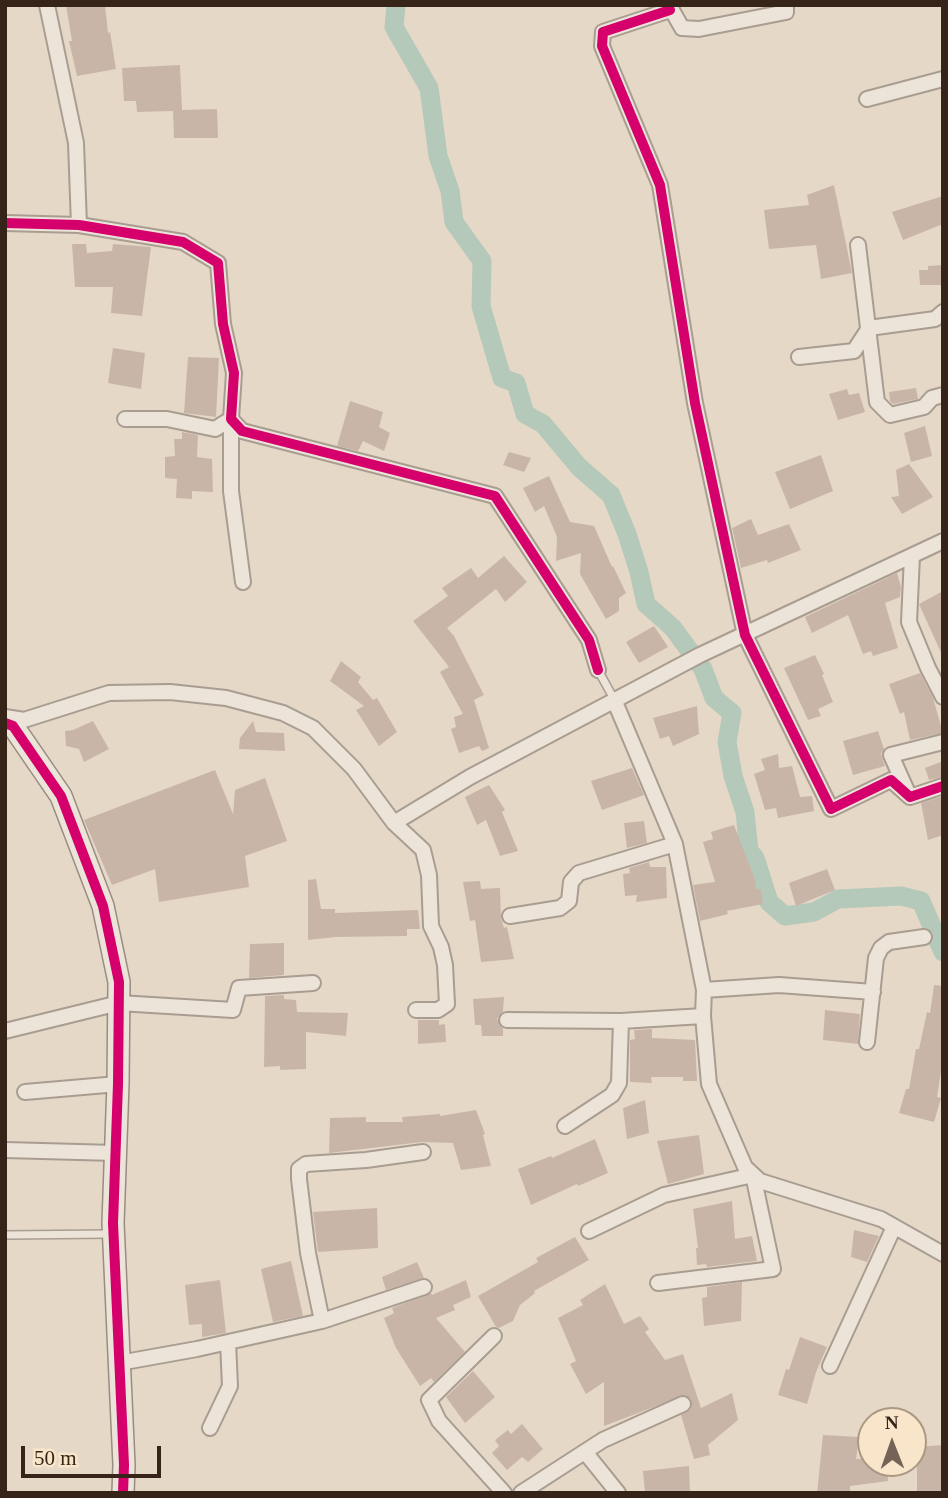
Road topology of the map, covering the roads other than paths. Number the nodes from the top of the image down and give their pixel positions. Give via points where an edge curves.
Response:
1 (47, 5) edge
2 (786, 5) edge
3 (669, 8) edge
4 (943, 79) edge
5 (867, 99) dead end
6 (5, 223) edge
7 (79, 225) junction
8 (858, 245) dead end
9 (943, 312) edge
10 (869, 328) junction
11 (799, 357) dead end
12 (943, 395) edge
13 (125, 419) dead end
14 (231, 419) junction
15 (943, 541) edge
16 (912, 556) junction
17 (243, 582) dead end
18 (745, 635) junction
19 (598, 670) joint
20 (943, 697) edge
21 (615, 702) junction
22 (8, 727) edge
23 (943, 742) edge
24 (943, 786) edge
25 (910, 797) junction
26 (394, 823) junction
27 (675, 844) junction
28 (510, 916) dead end
29 (923, 937) dead end
30 (313, 983) dead end
31 (704, 990) junction
32 (873, 992) junction
33 (119, 1003) junction
34 (416, 1010) dead end
35 (703, 1016) junction
36 (507, 1020) dead end
37 (621, 1021) junction
38 (5, 1031) edge
39 (867, 1042) dead end
40 (118, 1084) junction
41 (25, 1092) dead end
42 (565, 1126) dead end
43 (5, 1150) edge
44 (423, 1152) dead end
45 (116, 1153) junction
46 (753, 1175) junction
47 (894, 1227) junction
48 (589, 1231) dead end
49 (114, 1234) junction
50 (5, 1235) edge
51 (943, 1254) edge
52 (658, 1283) dead end
53 (424, 1287) dead end
54 (322, 1321) junction
55 (494, 1336) dead end
56 (228, 1342) junction
57 (119, 1363) junction
58 (830, 1366) dead end
59 (683, 1404) dead end
60 (210, 1427) dead end
61 (585, 1452) junction
62 (122, 1493) edge
63 (504, 1493) edge
64 (521, 1493) edge
65 (618, 1493) edge

1 - 7 street via 76,143
2 - 3 street via 786,12 699,29 682,28
3 - 18 street via 603,32 602,46 660,185 695,403
4 - 5 street
6 - 7 street
7 - 14 street via 183,242 218,263 223,324 234,373
8 - 10 street
9 - 10 street via 935,319
10 - 11 street via 854,351
10 - 12 street via 877,402 890,415 924,407
13 - 14 street via 167,419 215,429
14 - 17 street via 232,491
14 - 19 street via 242,431 495,496 589,640
15 - 16 street
16 - 18 street
16 - 20 street via 909,622
18 - 21 street
18 - 25 street via 831,809 891,779
19 - 21 lane
21 - 26 street via 470,777
21 - 27 street
22 - 26 street via 109,693 170,692 226,698 283,713 313,729 354,769
22 - 33 street via 61,796 103,906
23 - 25 street via 891,754
24 - 25 street
26 - 34 street via 423,850 431,926 445,965 447,1004 438,1010
27 - 28 street via 579,873 571,882 569,901 560,908
27 - 31 street
29 - 32 street via 889,942 881,948
30 - 33 street via 239,988 233,1010
31 - 32 street via 779,985
31 - 35 street
32 - 39 street
33 - 38 street
33 - 40 street
35 - 37 street
35 - 46 street via 709,1084 745,1167
36 - 37 street
37 - 42 street via 620,1083 612,1095
40 - 41 street
40 - 45 street
43 - 45 street
44 - 54 street via 306,1164 299,1169 308,1253
45 - 49 street
46 - 47 street
46 - 48 street via 664,1195
46 - 52 street via 773,1269
47 - 51 street
47 - 58 street
49 - 50 lane
49 - 57 street
53 - 54 street
54 - 56 street
55 - 63 street via 429,1400 439,1421
56 - 57 street
56 - 60 street via 230,1386
57 - 62 street
59 - 61 street
61 - 64 street
61 - 65 street

